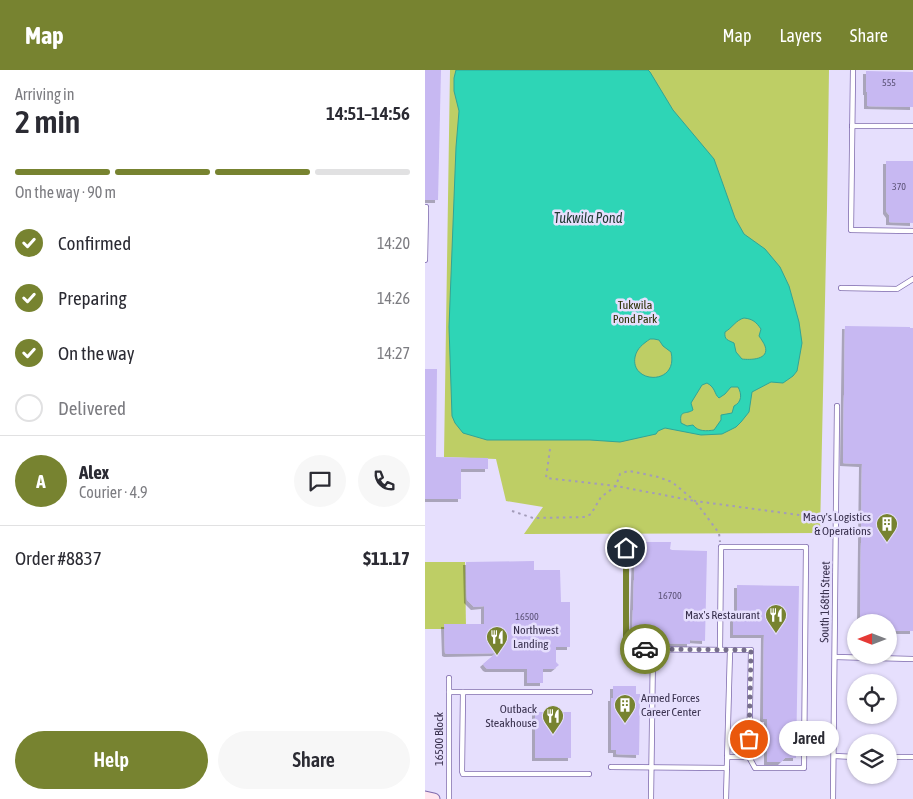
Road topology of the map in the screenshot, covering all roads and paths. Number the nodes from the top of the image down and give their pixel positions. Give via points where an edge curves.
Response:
1 (853, 70) edge
2 (852, 126) junction
3 (913, 126) edge
4 (426, 207) edge
5 (913, 231) edge
6 (425, 260) edge
7 (913, 280) edge
8 (841, 288) dead end
9 (837, 406) dead end
10 (550, 449) dead end
11 (616, 486) junction
12 (695, 501) junction
13 (513, 511) dead end
14 (836, 520) junction
15 (721, 547) junction
16 (626, 548) dead end
17 (653, 649) junction
18 (720, 650) junction
19 (730, 650) junction
20 (835, 657) junction
21 (913, 658) edge
22 (449, 678) dead end
23 (449, 692) junction
24 (463, 692) junction
25 (590, 692) dead end
26 (833, 756) junction
27 (727, 757) junction
28 (749, 757) junction
29 (847, 757) edge
30 (897, 757) edge
31 (913, 757) edge
32 (611, 767) dead end
33 (652, 767) junction
34 (727, 768) junction
35 (589, 774) dead end
36 (425, 797) edge
37 (434, 799) edge
38 (449, 799) edge
39 (651, 799) edge
40 (726, 799) edge
41 (833, 799) edge

1 - 2 lane
2 - 3 lane
2 - 5 lane via 851,230
4 - 6 lane
7 - 8 lane via 897,289
9 - 14 lane, South 168th Street
10 - 11 path via 545,478
11 - 12 path
11 - 12 path via 620,474 647,474 673,482
11 - 13 path via 601,497 591,514 585,517 533,518
12 - 14 path
12 - 15 path via 719,533
14 - 20 lane, South 168th Street
15 - 18 lane
15 - 28 lane via 806,547 804,768 755,768
16 - 17 lane via 626,649
17 - 18 lane
17 - 33 lane
18 - 19 lane
19 - 27 lane
19 - 28 lane via 751,650
20 - 21 lane
20 - 26 lane, South 168th Street
22 - 23 lane, 16500 Block
23 - 24 lane
23 - 38 lane, 16500 Block
24 - 25 lane
24 - 35 lane via 463,774
26 - 29 lane
26 - 41 lane, South 168th Street
27 - 28 lane
27 - 34 lane
30 - 31 lane
32 - 33 lane
33 - 34 lane
33 - 39 lane
34 - 40 lane
36 - 37 main road

